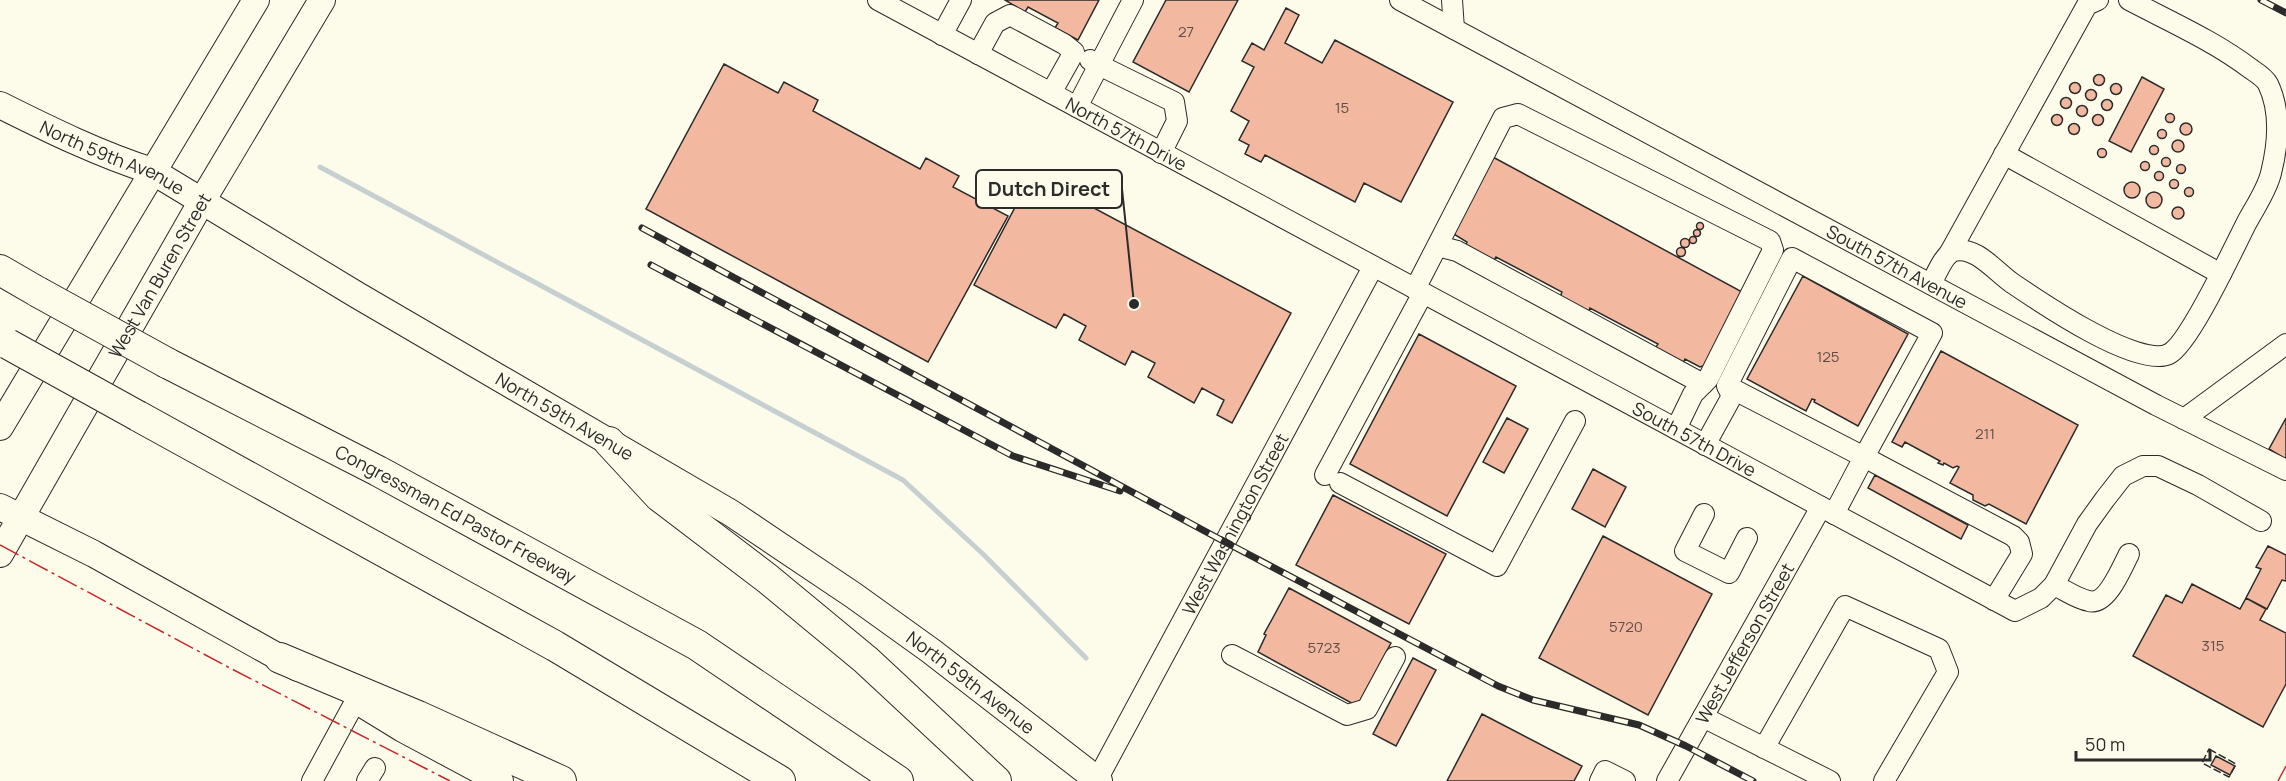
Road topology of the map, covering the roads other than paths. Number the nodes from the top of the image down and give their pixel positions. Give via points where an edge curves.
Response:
1 (256, 0) edge
2 (322, 0) edge
3 (878, 0) edge
4 (962, 0) edge
5 (1134, 0) edge
6 (1400, 0) edge
7 (1452, 0) edge
8 (2098, 0) edge
9 (2129, 0) edge
10 (1454, 29) junction
11 (942, 34) junction
12 (1074, 52) junction
13 (978, 54) junction
14 (1100, 64) junction
15 (1051, 93) junction
16 (0, 105) edge
17 (1077, 107) junction
18 (1161, 153) junction
19 (2004, 154) junction
20 (152, 171) junction
21 (202, 201) junction
22 (1438, 246) junction
23 (1949, 254) junction
24 (1373, 267) junction
25 (0, 270) edge
26 (2220, 274) junction
27 (1931, 284) junction
28 (1419, 291) junction
29 (4, 342) edge
30 (2286, 344) edge
31 (1703, 384) junction
32 (1727, 386) junction
33 (2184, 419) junction
34 (1575, 421) dead end
35 (0, 427) edge
36 (1676, 429) junction
37 (609, 442) junction
38 (1705, 445) junction
39 (1864, 457) junction
40 (2286, 470) edge
41 (1827, 510) junction
42 (10, 512) edge
43 (1704, 514) dead end
44 (2261, 521) dead end
45 (1747, 538) dead end
46 (0, 554) edge
47 (2129, 554) dead end
48 (2054, 585) junction
49 (1994, 600) junction
50 (1232, 654) dead end
51 (1395, 657) dead end
52 (280, 658) junction
53 (356, 700) junction
54 (1703, 717) junction
55 (1764, 748) junction
56 (1098, 780) edge
57 (312, 781) edge
58 (500, 781) edge
59 (561, 781) edge
60 (780, 781) edge
61 (898, 781) edge
62 (996, 781) edge
63 (1600, 781) edge
64 (1625, 781) edge
65 (1667, 781) edge
66 (1830, 781) edge
67 (1884, 781) edge

1 - 20 main road
2 - 21 main road, West Van Buren Street
3 - 11 street, North 57th Drive
4 - 11 street
5 - 14 street
6 - 10 street, South 57th Avenue
7 - 10 street
8 - 19 street via 2087,5
9 - 26 street via 2231,53 2267,81 2273,99 2277,122 2271,176
10 - 27 street, South 57th Avenue
11 - 13 street, North 57th Drive
12 - 13 street via 1010,15 994,23
12 - 14 street
12 - 15 street
13 - 15 street, North 57th Drive
14 - 17 street
14 - 18 street via 1174,102 1177,121
15 - 17 street, North 57th Drive
16 - 20 main road, North 59th Avenue via 116,159
17 - 18 street, North 57th Drive
18 - 24 street, North 57th Drive
19 - 23 street
19 - 26 street
20 - 21 main road, North 59th Avenue
20 - 35 main road
21 - 37 main road, North 59th Avenue
21 - 42 main road, West Van Buren Street
22 - 28 street
22 - 31 street via 1457,251
22 - 31 street via 1503,118 1518,114 1770,241 1773,250
23 - 26 street via 1967,251 2072,321 2120,347 2158,357 2171,353 2181,340
23 - 27 street
24 - 28 street, South 57th Drive
24 - 56 street, West Washington Street
25 - 61 highway, Congressman Ed Pastor Freeway, bridge via 697,645
27 - 33 street, South 57th Avenue
28 - 34 street via 1332,479 1497,566
28 - 36 street, South 57th Drive
29 - 60 highway, bridge via 555,646
30 - 33 street
31 - 36 street via 1692,394
32 - 38 street via 1732,396
32 - 39 street
32 - 39 street, West Jefferson Street via 1792,258 1932,333
33 - 40 street, South 57th Avenue
36 - 38 street, South 57th Drive
37 - 56 main road, North 59th Avenue via 731,513 844,589 940,657
37 - 62 highway via 659,496 866,660
38 - 41 street, South 57th Drive
39 - 41 street, West Jefferson Street
39 - 49 street via 2019,542 2022,554
41 - 49 street, South 57th Drive
41 - 54 street, West Jefferson Street
42 - 46 main road, West Van Buren Street
42 - 52 main road via 94,554
43 - 45 street via 1685,551 1729,573
44 - 48 street via 2158,466 2143,466 2123,476 2104,499
47 - 48 street via 2105,597 2097,601 2090,602
48 - 49 street, South 57th Drive via 2041,598 2015,611
50 - 51 street via 1347,715 1367,709
52 - 53 main road
52 - 59 highway
53 - 57 street
53 - 58 main road
54 - 55 street
54 - 65 street, West Jefferson Street
55 - 66 street
55 - 67 street via 1845,606 1939,650 1948,672
63 - 64 street via 1605,771

